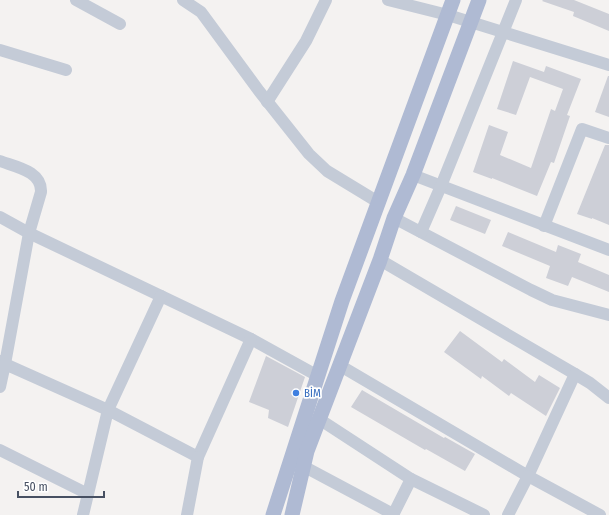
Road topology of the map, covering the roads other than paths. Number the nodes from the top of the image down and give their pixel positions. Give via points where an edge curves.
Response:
1 (76, 0) edge
2 (183, 0) edge
3 (326, 0) edge
4 (388, 0) edge
5 (453, 0) edge
6 (479, 0) edge
7 (516, 0) edge
8 (432, 5) edge
9 (448, 15) junction
10 (471, 22) junction
11 (120, 24) dead end
12 (503, 32) junction
13 (0, 50) edge
14 (608, 60) edge
15 (66, 70) dead end
16 (267, 102) junction
17 (609, 138) edge
18 (0, 161) edge
19 (413, 175) junction
20 (441, 186) junction
21 (378, 202) junction
22 (0, 217) edge
23 (394, 218) junction
24 (544, 226) junction
25 (421, 232) junction
26 (29, 233) junction
27 (609, 250) edge
28 (380, 260) junction
29 (161, 296) junction
30 (609, 315) edge
31 (251, 339) junction
32 (2, 363) edge
33 (339, 365) junction
34 (575, 374) junction
35 (318, 376) junction
36 (0, 387) edge
37 (609, 398) edge
38 (108, 410) junction
39 (319, 419) junction
40 (0, 450) edge
41 (198, 456) junction
42 (303, 466) junction
43 (528, 476) junction
44 (411, 479) junction
45 (88, 494) junction
46 (83, 515) edge
47 (187, 515) edge
48 (273, 515) edge
49 (292, 515) edge
50 (393, 515) edge
51 (484, 515) edge
52 (508, 515) edge
53 (600, 515) edge

1 - 11 street
2 - 16 street via 201,12
3 - 16 street via 306,41
4 - 8 street
5 - 9 main road
6 - 10 main road
7 - 12 street
8 - 9 street
9 - 10 street
9 - 21 main road
10 - 12 street
10 - 19 main road
12 - 14 street
12 - 20 street
13 - 15 street
16 - 21 street via 309,154 327,171
17 - 24 street via 582,129
18 - 26 street via 33,174 40,182 41,192
19 - 20 street
19 - 23 main road
20 - 24 street
20 - 25 street
21 - 35 main road
22 - 26 street
23 - 25 street
23 - 28 main road
24 - 27 street
25 - 30 street via 552,300
26 - 29 street
26 - 32 street
28 - 33 main road
28 - 34 street
29 - 31 street
29 - 38 street
31 - 35 street
31 - 41 street
32 - 36 street
32 - 38 street
33 - 39 main road
33 - 43 street
34 - 37 street
34 - 43 street
35 - 48 main road
38 - 41 street
38 - 45 street
39 - 42 main road
39 - 44 street
40 - 45 street
41 - 47 street
42 - 49 main road
42 - 50 street
43 - 52 street
43 - 53 street
44 - 50 street
44 - 51 street
45 - 46 street

